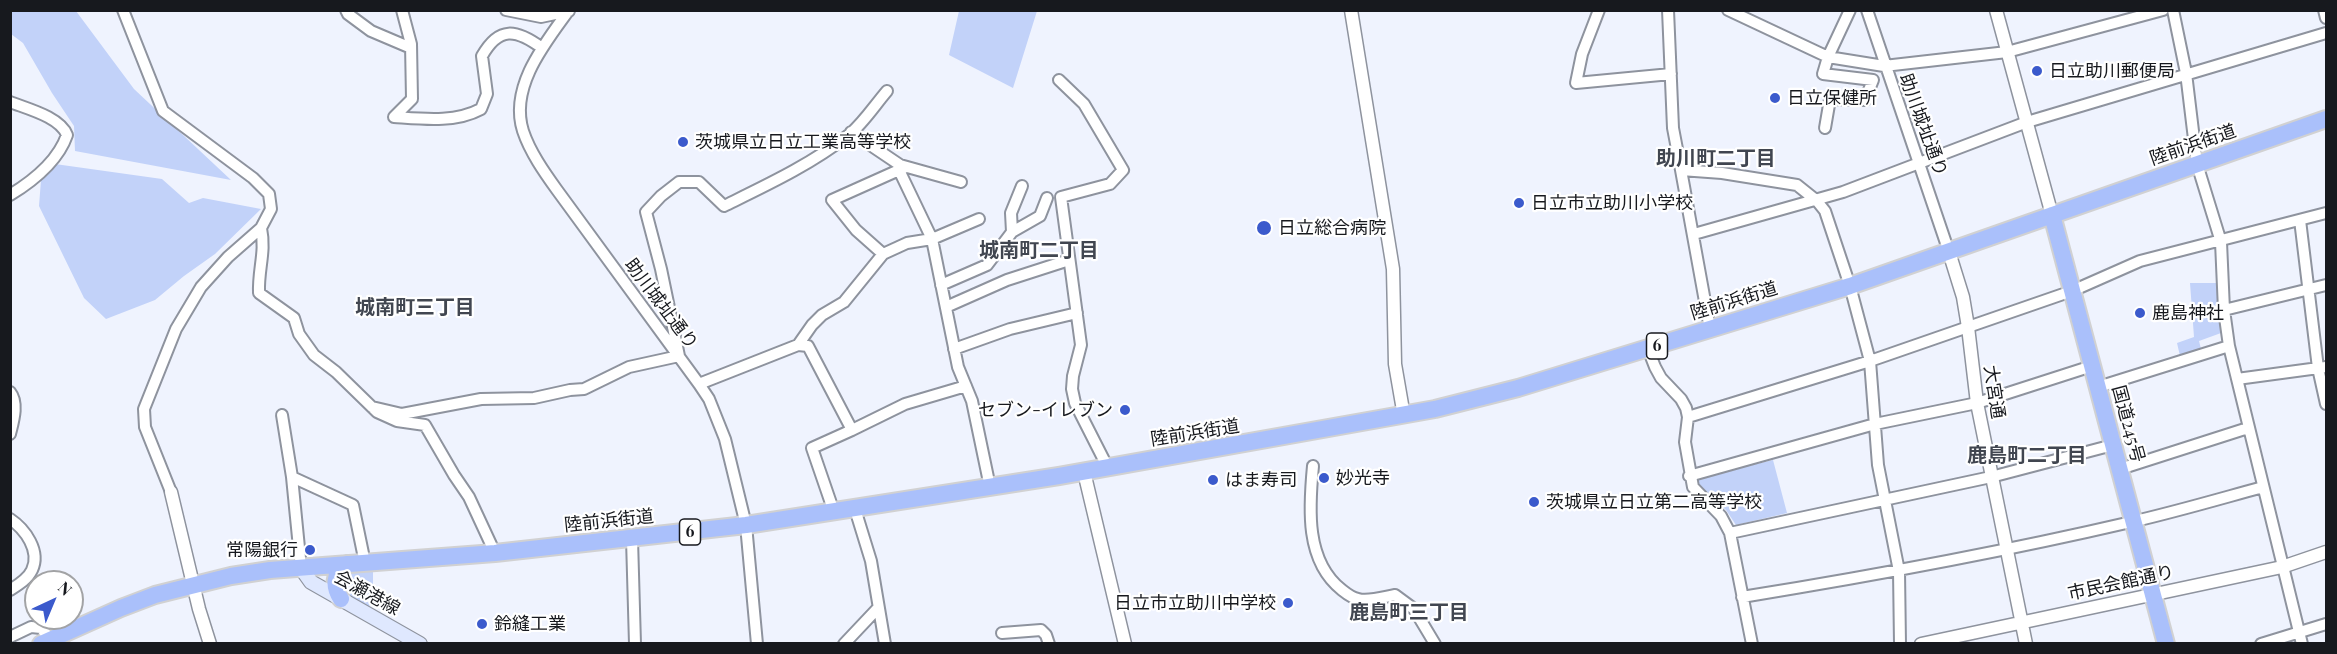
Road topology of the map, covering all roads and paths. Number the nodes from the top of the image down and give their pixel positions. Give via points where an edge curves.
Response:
1 (123, 10) edge
2 (346, 10) edge
3 (402, 10) edge
4 (506, 10) edge
5 (1351, 10) edge
6 (1599, 10) edge
7 (1668, 10) edge
8 (1728, 10) edge
9 (1850, 10) edge
10 (1866, 10) edge
11 (1996, 10) edge
12 (2163, 10) edge
13 (2173, 10) edge
14 (2324, 10) edge
15 (569, 11) edge
16 (2326, 18) edge
17 (2326, 33) edge
18 (411, 48) junction
19 (542, 48) junction
20 (2007, 52) junction
21 (1828, 57) junction
22 (1884, 66) junction
23 (2186, 73) junction
24 (1671, 74) junction
25 (1059, 80) dead end
26 (887, 92) dead end
27 (10, 102) edge
28 (2326, 119) edge
29 (2027, 122) junction
30 (1825, 128) dead end
31 (851, 132) junction
32 (1920, 163) junction
33 (2197, 164) junction
34 (902, 168) junction
35 (1681, 170) junction
36 (962, 182) dead end
37 (1022, 186) dead end
38 (10, 195) edge
39 (1047, 198) dead end
40 (1816, 201) junction
41 (2326, 213) edge
42 (2052, 215) junction
43 (979, 219) dead end
44 (2300, 220) junction
45 (261, 228) junction
46 (1012, 232) junction
47 (1694, 234) junction
48 (932, 239) junction
49 (2222, 242) junction
50 (1949, 252) junction
51 (883, 254) junction
52 (1069, 260) junction
53 (941, 285) junction
54 (1850, 285) junction
55 (2326, 285) edge
56 (2309, 289) junction
57 (2072, 291) junction
58 (946, 307) junction
59 (2224, 310) junction
60 (1077, 313) junction
61 (1968, 327) junction
62 (1710, 329) junction
63 (798, 345) junction
64 (2229, 346) junction
65 (954, 349) junction
66 (1648, 349) junction
67 (679, 356) junction
68 (1870, 361) junction
69 (2092, 366) junction
70 (2322, 368) edge
71 (2237, 379) junction
72 (699, 384) junction
73 (966, 386) junction
74 (2098, 387) junction
75 (10, 392) edge
76 (1977, 403) junction
77 (2326, 404) edge
78 (372, 407) junction
79 (282, 415) dead end
80 (1404, 416) junction
81 (1688, 417) junction
82 (1875, 424) junction
83 (2248, 428) junction
84 (852, 430) junction
85 (10, 434) edge
86 (2113, 445) junction
87 (1313, 466) dead end
88 (1108, 468) junction
89 (2120, 469) junction
90 (1084, 472) junction
91 (1689, 476) junction
92 (292, 477) junction
93 (1991, 477) junction
94 (990, 487) junction
95 (2263, 487) junction
96 (171, 492) joint
97 (1885, 500) junction
98 (855, 509) junction
99 (834, 512) junction
100 (10, 519) edge
101 (2134, 521) junction
102 (746, 525) junction
103 (1730, 533) junction
104 (632, 539) junction
105 (2005, 550) junction
106 (2326, 552) edge
107 (495, 553) junction
108 (365, 563) junction
109 (346, 564) junction
110 (2282, 567) junction
111 (301, 568) junction
112 (1899, 571) junction
113 (193, 584) junction
114 (10, 590) edge
115 (2153, 595) junction
116 (1742, 597) junction
117 (341, 600) junction
118 (878, 608) junction
119 (2020, 623) junction
120 (2326, 624) edge
121 (1002, 633) dead end
122 (10, 637) edge
123 (2301, 638) edge
124 (46, 641) edge
125 (210, 644) edge
126 (420, 644) edge
127 (635, 644) edge
128 (757, 644) edge
129 (844, 644) edge
130 (885, 644) edge
131 (1049, 644) edge
132 (1125, 644) edge
133 (1435, 644) edge
134 (1752, 644) edge
135 (1900, 644) edge
136 (1921, 644) edge
137 (2025, 644) edge
138 (2166, 644) edge
139 (2261, 644) edge

1 - 45 street via 163,111 269,194 271,209
2 - 18 street via 371,31
3 - 18 street
4 - 15 street via 541,18
5 - 80 street via 1393,270 1394,356
6 - 24 street via 1576,83
7 - 24 street
8 - 21 street, 助川城址通り
9 - 21 street
10 - 22 street
11 - 20 street
12 - 20 street
13 - 23 street
14 - 16 street
15 - 19 street, 助川城址通り
17 - 23 street
18 - 19 street via 412,99 394,117 434,120 470,115 482,109 487,94 482,56 493,39 505,33 517,34
19 - 67 street, 助川城址通り via 521,100 522,128 528,144 563,199
20 - 22 street
20 - 29 street
21 - 22 street, 助川城址通り
21 - 30 street via 1823,74 1873,80 1865,100 1830,99
22 - 32 street, 助川城址通り
23 - 29 street
23 - 33 street
24 - 35 street via 1673,128
25 - 52 street via 1084,104 1123,170 1110,184 1061,197
26 - 31 street
27 - 38 street via 57,123 67,135 64,145 32,182
28 - 33 highway, 陸前浜街道 / 6
29 - 32 street
29 - 42 street
31 - 34 street
31 - 67 street via 805,166 724,206 699,182 679,182 646,212
32 - 40 street
32 - 50 street, 助川城址通り
33 - 42 highway, 陸前浜街道 / 6
33 - 49 street
34 - 36 street
34 - 48 street
34 - 51 street via 832,200 856,230
35 - 40 street via 1797,185
35 - 47 street
37 - 46 street via 1011,213
39 - 46 street via 1040,216
40 - 47 street
40 - 54 street via 1825,211
41 - 44 street
42 - 50 highway, 陸前浜街道 / 6
42 - 57 highway, 国道245号
43 - 48 street
44 - 49 street
44 - 56 street
45 - 78 street via 265,244 258,276 260,293 294,318 299,334 314,355
45 - 96 street via 201,287 176,329 144,409 146,427
46 - 53 street via 987,264
47 - 62 street
48 - 51 street via 907,243
48 - 53 street
49 - 57 street via 2140,261
49 - 59 street
50 - 54 highway, 陸前浜街道 / 6
50 - 61 street, 大宮通
51 - 63 street via 844,302 822,315
52 - 58 street via 1007,280
52 - 60 street
53 - 58 street
54 - 62 highway, 陸前浜街道 / 6
54 - 68 street
55 - 56 street
56 - 59 street
56 - 70 street
57 - 61 street
57 - 69 highway, 国道245号
58 - 65 street
59 - 64 street
60 - 65 street via 1010,329
60 - 88 street via 1081,345 1072,389 1075,403
61 - 68 street
61 - 76 street, 大宮通
62 - 66 highway, 陸前浜街道 / 6
63 - 72 street
63 - 84 street via 808,346 816,358
64 - 71 street
64 - 74 street
65 - 73 street
66 - 80 highway, 陸前浜街道 / 6 via 1483,398
66 - 81 street via 1655,367 1681,399
67 - 72 street, 助川城址通り
67 - 78 street via 629,368 584,389 534,398 481,399 402,414
68 - 81 street
68 - 82 street
69 - 74 highway, 国道245号
69 - 76 street
70 - 71 street
70 - 77 street
71 - 83 street
72 - 102 street, 助川城址通り via 725,439
73 - 84 street via 905,404
73 - 94 street
74 - 86 highway, 国道245号
75 - 85 street via 15,406
76 - 82 street
76 - 93 street, 大宮通
78 - 107 street via 397,421 425,425 453,476 469,496
79 - 92 street
80 - 88 highway, 陸前浜街道 / 6
81 - 91 street via 1685,442
82 - 91 street
82 - 97 street
83 - 89 street
83 - 95 street
84 - 99 street via 812,448
86 - 89 highway, 国道245号
86 - 93 street
87 - 133 street via 1311,523 1317,560 1334,584 1351,597 1361,600 1395,595 1414,609
88 - 90 highway, 陸前浜街道 / 6
89 - 101 highway, 国道245号
90 - 94 highway, 陸前浜街道 / 6
90 - 132 street
91 - 103 street via 1693,487 1721,516
92 - 108 street via 353,505
92 - 111 street
93 - 97 street
93 - 105 street, 大宮通
94 - 98 highway, 陸前浜街道 / 6
95 - 101 street
95 - 110 street
96 - 113 street
97 - 103 street
97 - 112 street
98 - 99 highway, 陸前浜街道 / 6
98 - 118 street via 871,561
99 - 102 highway, 陸前浜街道 / 6
100 - 114 street via 28,536 34,560 32,571
101 - 105 street
101 - 115 highway, 国道245号
102 - 104 highway, 陸前浜街道 / 6
102 - 128 street, 助川城址通り
103 - 116 street
104 - 107 highway, 陸前浜街道 / 6
104 - 127 street
105 - 112 street
105 - 119 street, 大宮通
106 - 110 street, 市民会館通り
107 - 108 highway, 陸前浜街道 / 6
108 - 109 highway, 陸前浜街道 / 6
109 - 111 highway, 陸前浜街道 / 6
109 - 117 highway via 335,579
110 - 115 street, 市民会館通り
110 - 123 street
111 - 113 highway, 陸前浜街道 / 6
111 - 117 main road, 会瀬港線 via 311,582
112 - 116 street
112 - 135 street
113 - 124 highway, 陸前浜街道 / 6 via 121,608
113 - 125 street
115 - 119 street, 市民会館通り
115 - 138 highway, 国道245号
116 - 134 street
117 - 126 main road, 会瀬港線
118 - 129 street
118 - 130 street
119 - 136 street, 市民会館通り
119 - 137 street, 大宮通
120 - 123 street
121 - 131 street via 1041,630
122 - 124 street via 31,627 41,628
123 - 139 street

